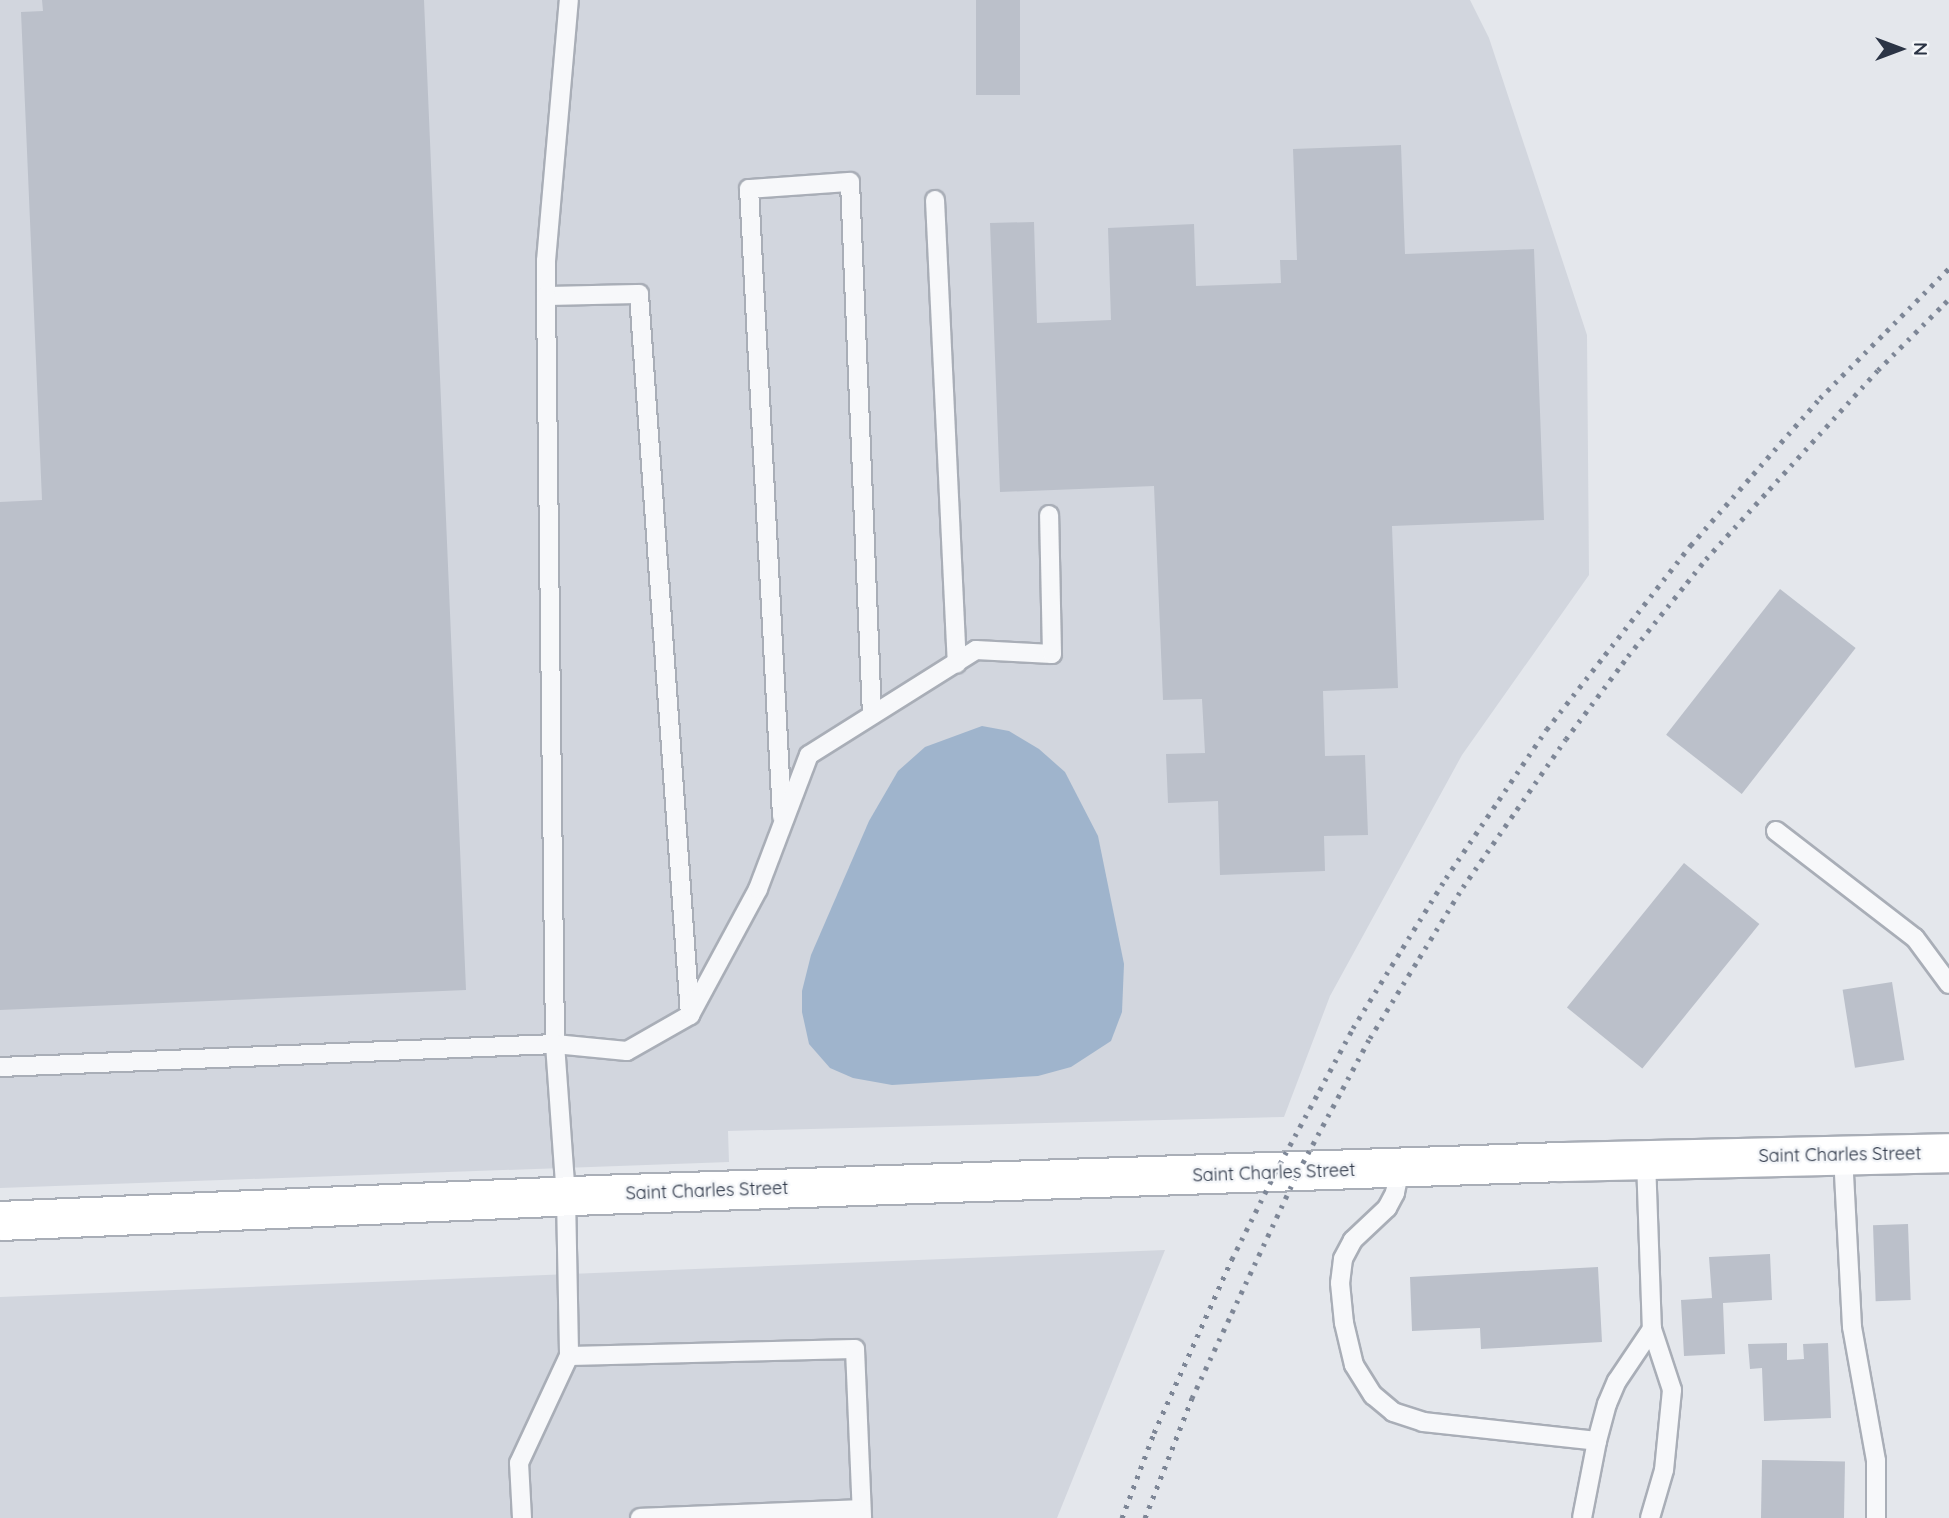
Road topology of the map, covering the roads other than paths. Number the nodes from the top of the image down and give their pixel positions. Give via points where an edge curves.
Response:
1 (569, 0) edge
2 (935, 200) dead end
3 (546, 296) junction
4 (1049, 515) dead end
5 (957, 663) junction
6 (872, 715) junction
7 (782, 824) junction
8 (1776, 831) dead end
9 (1949, 984) edge
10 (690, 1015) junction
11 (555, 1044) junction
12 (0, 1067) edge
13 (1949, 1153) edge
14 (1843, 1155) junction
15 (1646, 1160) junction
16 (1400, 1168) junction
17 (582, 1196) junction
18 (0, 1221) edge
19 (1652, 1329) junction
20 (569, 1356) junction
21 (1597, 1441) junction
22 (862, 1514) edge
23 (522, 1518) edge
24 (640, 1518) edge
25 (1582, 1518) edge
26 (1650, 1518) edge
27 (1876, 1518) edge

1 - 3 lane
2 - 5 lane
3 - 10 lane via 639,294
3 - 11 lane
4 - 5 lane via 1052,654 976,650
5 - 6 lane
6 - 7 lane via 809,755
6 - 7 lane via 850,182 749,189
7 - 10 lane via 758,889
8 - 9 lane via 1915,937
10 - 11 lane via 627,1051
11 - 12 lane
11 - 17 lane
13 - 14 main road, Saint Charles Street
14 - 15 main road, Saint Charles Street
14 - 27 lane via 1852,1327 1876,1461
15 - 16 main road, Saint Charles Street
15 - 19 lane
16 - 17 main road, Saint Charles Street
16 - 21 lane via 1387,1208 1353,1240 1343,1259 1340,1283 1354,1365 1373,1395 1394,1412 1423,1422
17 - 18 main road, Saint Charles Street
17 - 20 lane
19 - 21 lane via 1618,1381
19 - 26 lane via 1672,1390 1664,1470
20 - 22 lane via 855,1349
20 - 23 lane via 519,1463
21 - 25 lane
22 - 24 lane

